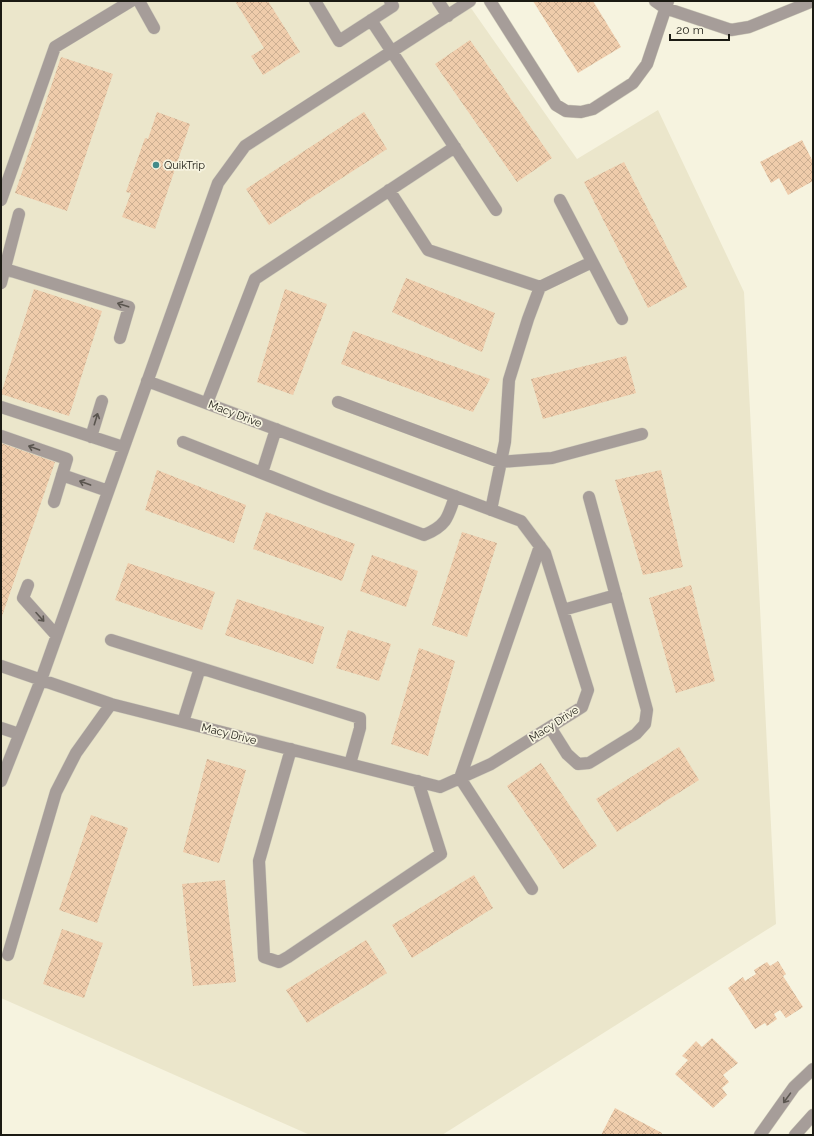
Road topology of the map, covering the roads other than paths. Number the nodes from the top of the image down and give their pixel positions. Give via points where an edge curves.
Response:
1 (131, 1) edge
2 (139, 1) edge
3 (315, 1) edge
4 (390, 1) edge
5 (438, 1) edge
6 (470, 1) edge
7 (490, 1) edge
8 (813, 1) edge
9 (663, 3) edge
10 (448, 16) junction
11 (371, 20) junction
12 (154, 28) dead end
13 (392, 51) junction
14 (455, 147) junction
15 (389, 190) junction
16 (1, 200) edge
17 (560, 200) dead end
18 (496, 210) dead end
19 (19, 214) dead end
20 (6, 243) edge
21 (592, 262) junction
22 (5, 270) junction
23 (1, 283) edge
24 (540, 287) junction
25 (622, 319) dead end
26 (120, 338) dead end
27 (147, 380) junction
28 (102, 401) dead end
29 (338, 402) dead end
30 (207, 403) junction
31 (1, 407) edge
32 (276, 429) junction
33 (642, 434) dead end
34 (1, 436) edge
35 (91, 437) junction
36 (183, 442) dead end
37 (123, 447) junction
38 (500, 462) junction
39 (262, 473) junction
40 (62, 475) junction
41 (108, 491) junction
42 (455, 496) junction
43 (589, 496) dead end
44 (54, 502) dead end
45 (490, 510) junction
46 (540, 546) junction
47 (28, 585) dead end
48 (616, 595) junction
49 (563, 610) junction
50 (56, 636) junction
51 (111, 640) dead end
52 (1, 666) edge
53 (200, 668) junction
54 (40, 680) junction
55 (111, 704) junction
56 (183, 722) junction
57 (550, 727) junction
58 (1, 728) edge
59 (19, 734) junction
60 (290, 749) junction
61 (350, 764) junction
62 (460, 778) junction
63 (1, 781) edge
64 (418, 781) junction
65 (532, 889) dead end
66 (8, 955) dead end
67 (813, 1069) edge
68 (813, 1115) edge
69 (760, 1135) edge
70 (795, 1135) edge

1 - 16 street via 55,47
2 - 12 street
3 - 11 street via 339,41
4 - 11 street via 393,6
5 - 10 street
6 - 10 street
7 - 9 street via 556,106 566,111 581,112 593,109 633,83 647,64
8 - 9 street via 749,27 731,30
10 - 13 street
11 - 13 street
13 - 14 street
13 - 27 street via 245,146 215,190
14 - 15 street
14 - 18 street
15 - 24 street via 428,250
15 - 30 street via 255,279
17 - 21 street
19 - 20 street
20 - 22 street
21 - 24 street
21 - 25 street
22 - 23 street
26 -> 22 street via 129,307
24 - 38 street via 509,380 505,442
27 - 30 street, Macy Drive
27 - 37 street
35 -> 28 street
29 - 38 street
30 - 32 street, Macy Drive
31 - 35 street
32 - 39 street
32 - 42 street, Macy Drive
33 - 38 street via 552,458
40 -> 34 street via 67,460
35 - 37 street
36 - 39 street
37 - 41 street
38 - 45 street
39 - 42 street via 424,535 448,517
41 -> 40 street
40 - 44 street
41 - 50 street
42 - 45 street, Macy Drive
43 - 48 street
45 - 46 street, Macy Drive via 521,521
46 - 49 street, Macy Drive via 545,553
46 - 62 street
47 -> 50 street via 23,598
48 - 49 street
48 - 57 street via 647,710 645,724 636,734 589,763 578,764 567,754
49 - 57 street, Macy Drive via 588,690 582,707
50 - 54 street
51 - 53 street
52 - 54 street, Macy Drive
53 - 56 street
53 - 61 street via 360,718 360,728
54 - 55 street, Macy Drive
54 - 59 street
55 - 56 street, Macy Drive
55 - 66 street via 76,753 56,792
56 - 60 street, Macy Drive
57 - 62 street, Macy Drive via 491,764
58 - 59 street
59 - 63 street
60 - 61 street, Macy Drive
60 - 64 street via 259,862 264,957 279,962 441,854
61 - 64 street, Macy Drive
62 - 64 street, Macy Drive via 440,786
62 - 65 street
67 -> 69 street via 794,1087
68 - 70 street

